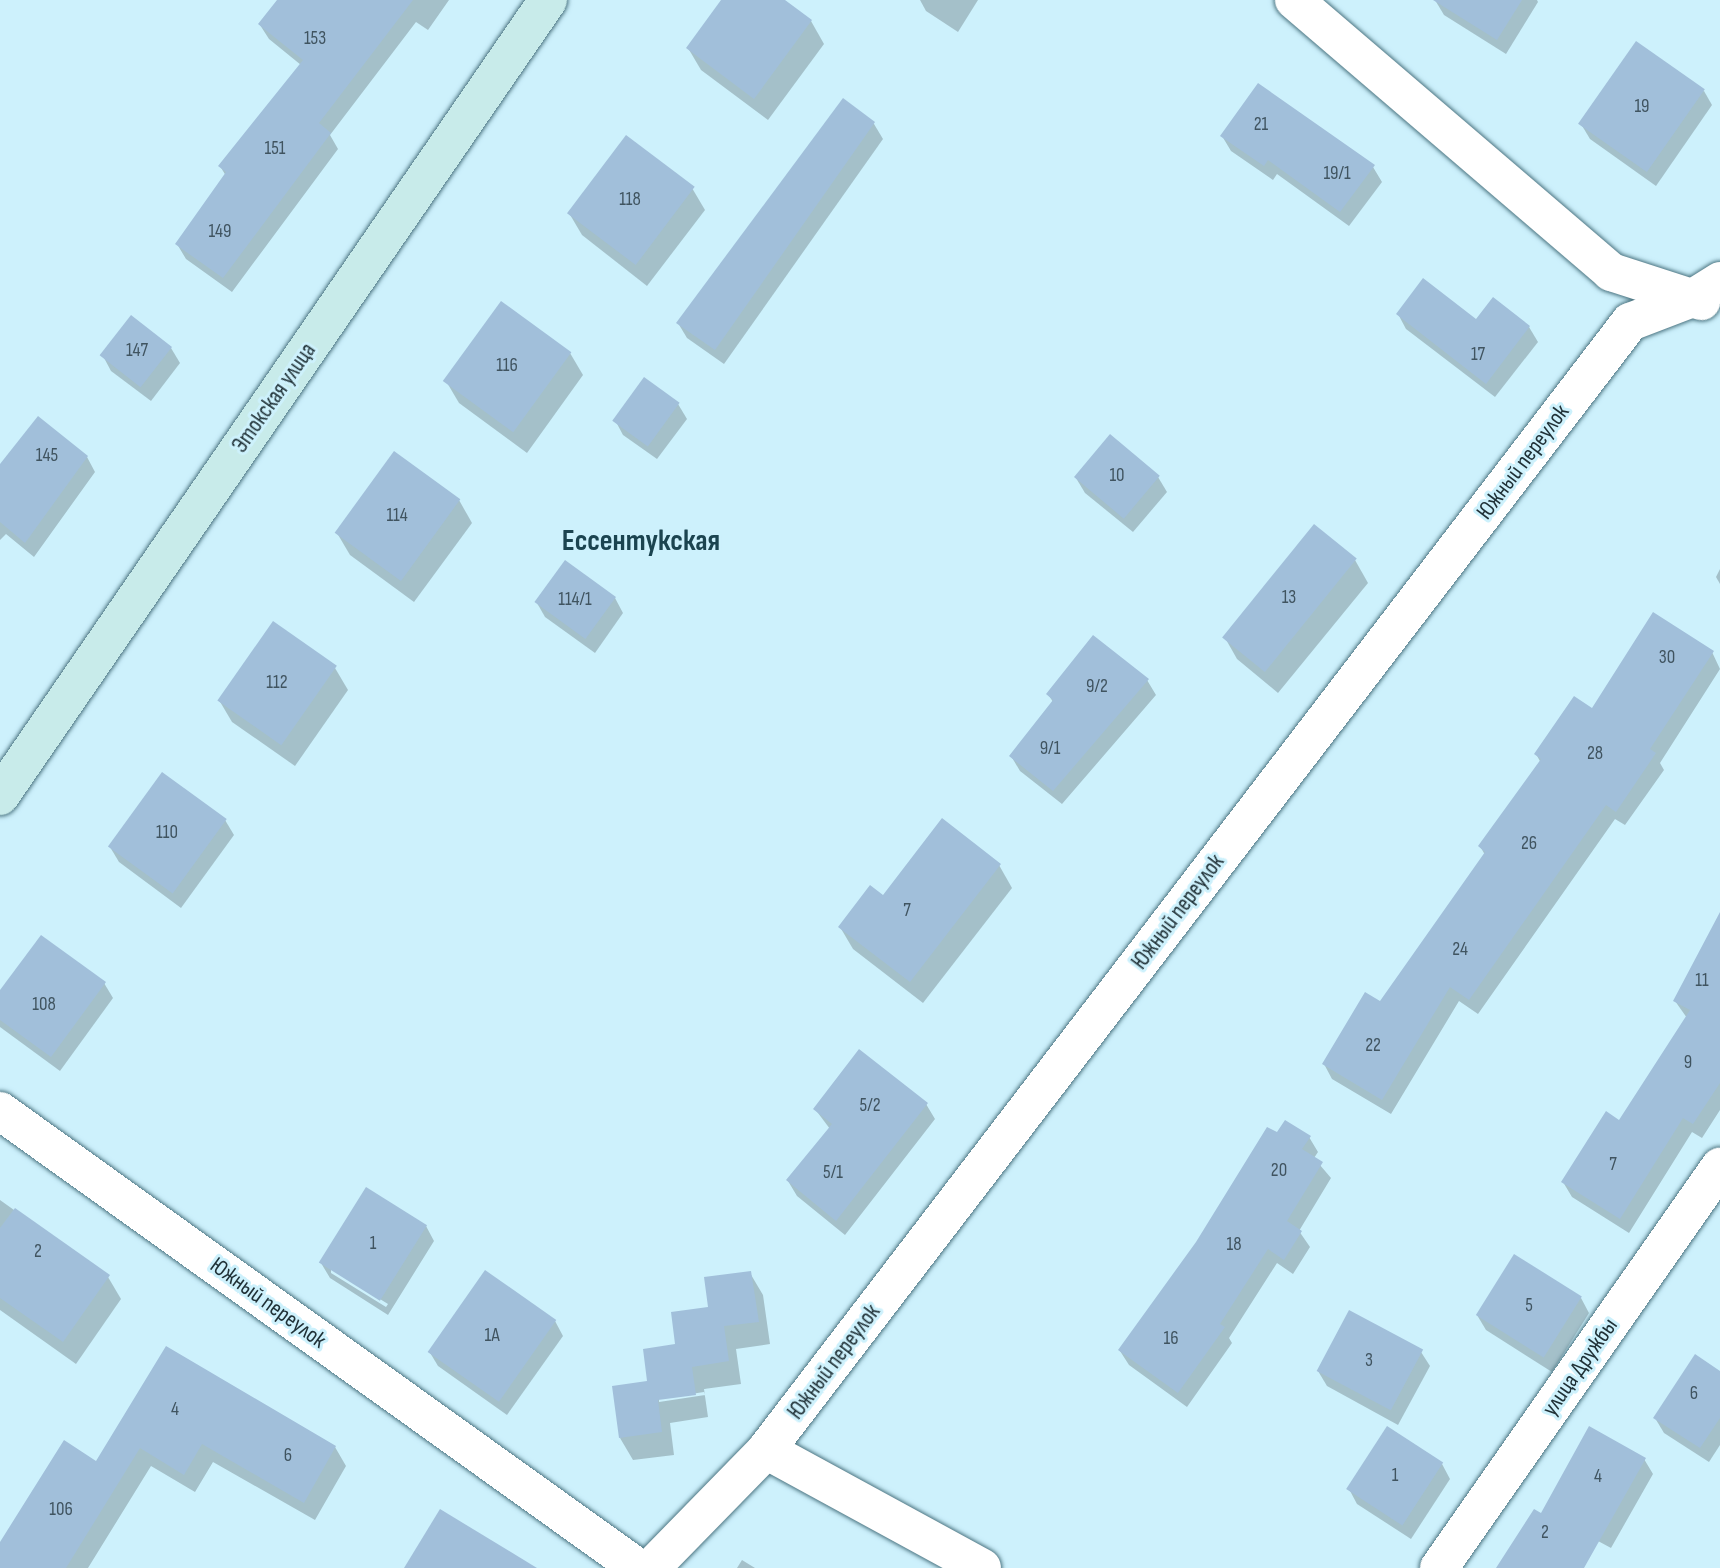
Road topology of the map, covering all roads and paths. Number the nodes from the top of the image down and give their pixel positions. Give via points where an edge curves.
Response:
1 (548, 0) edge
2 (1294, 0) edge
3 (1711, 296) edge
4 (0, 796) edge
5 (0, 1111) edge
6 (1720, 1166) edge
7 (766, 1450) junction
8 (638, 1568) edge
9 (651, 1568) edge
10 (982, 1568) edge
11 (1439, 1568) edge

1 - 4 main road, Этокская улица
2 - 3 street via 1611,272
3 - 7 street, Южный переулок via 1630,322
5 - 8 street, Южный переулок
6 - 11 street, улица Дружбы
7 - 9 street, Южный переулок
7 - 10 street

